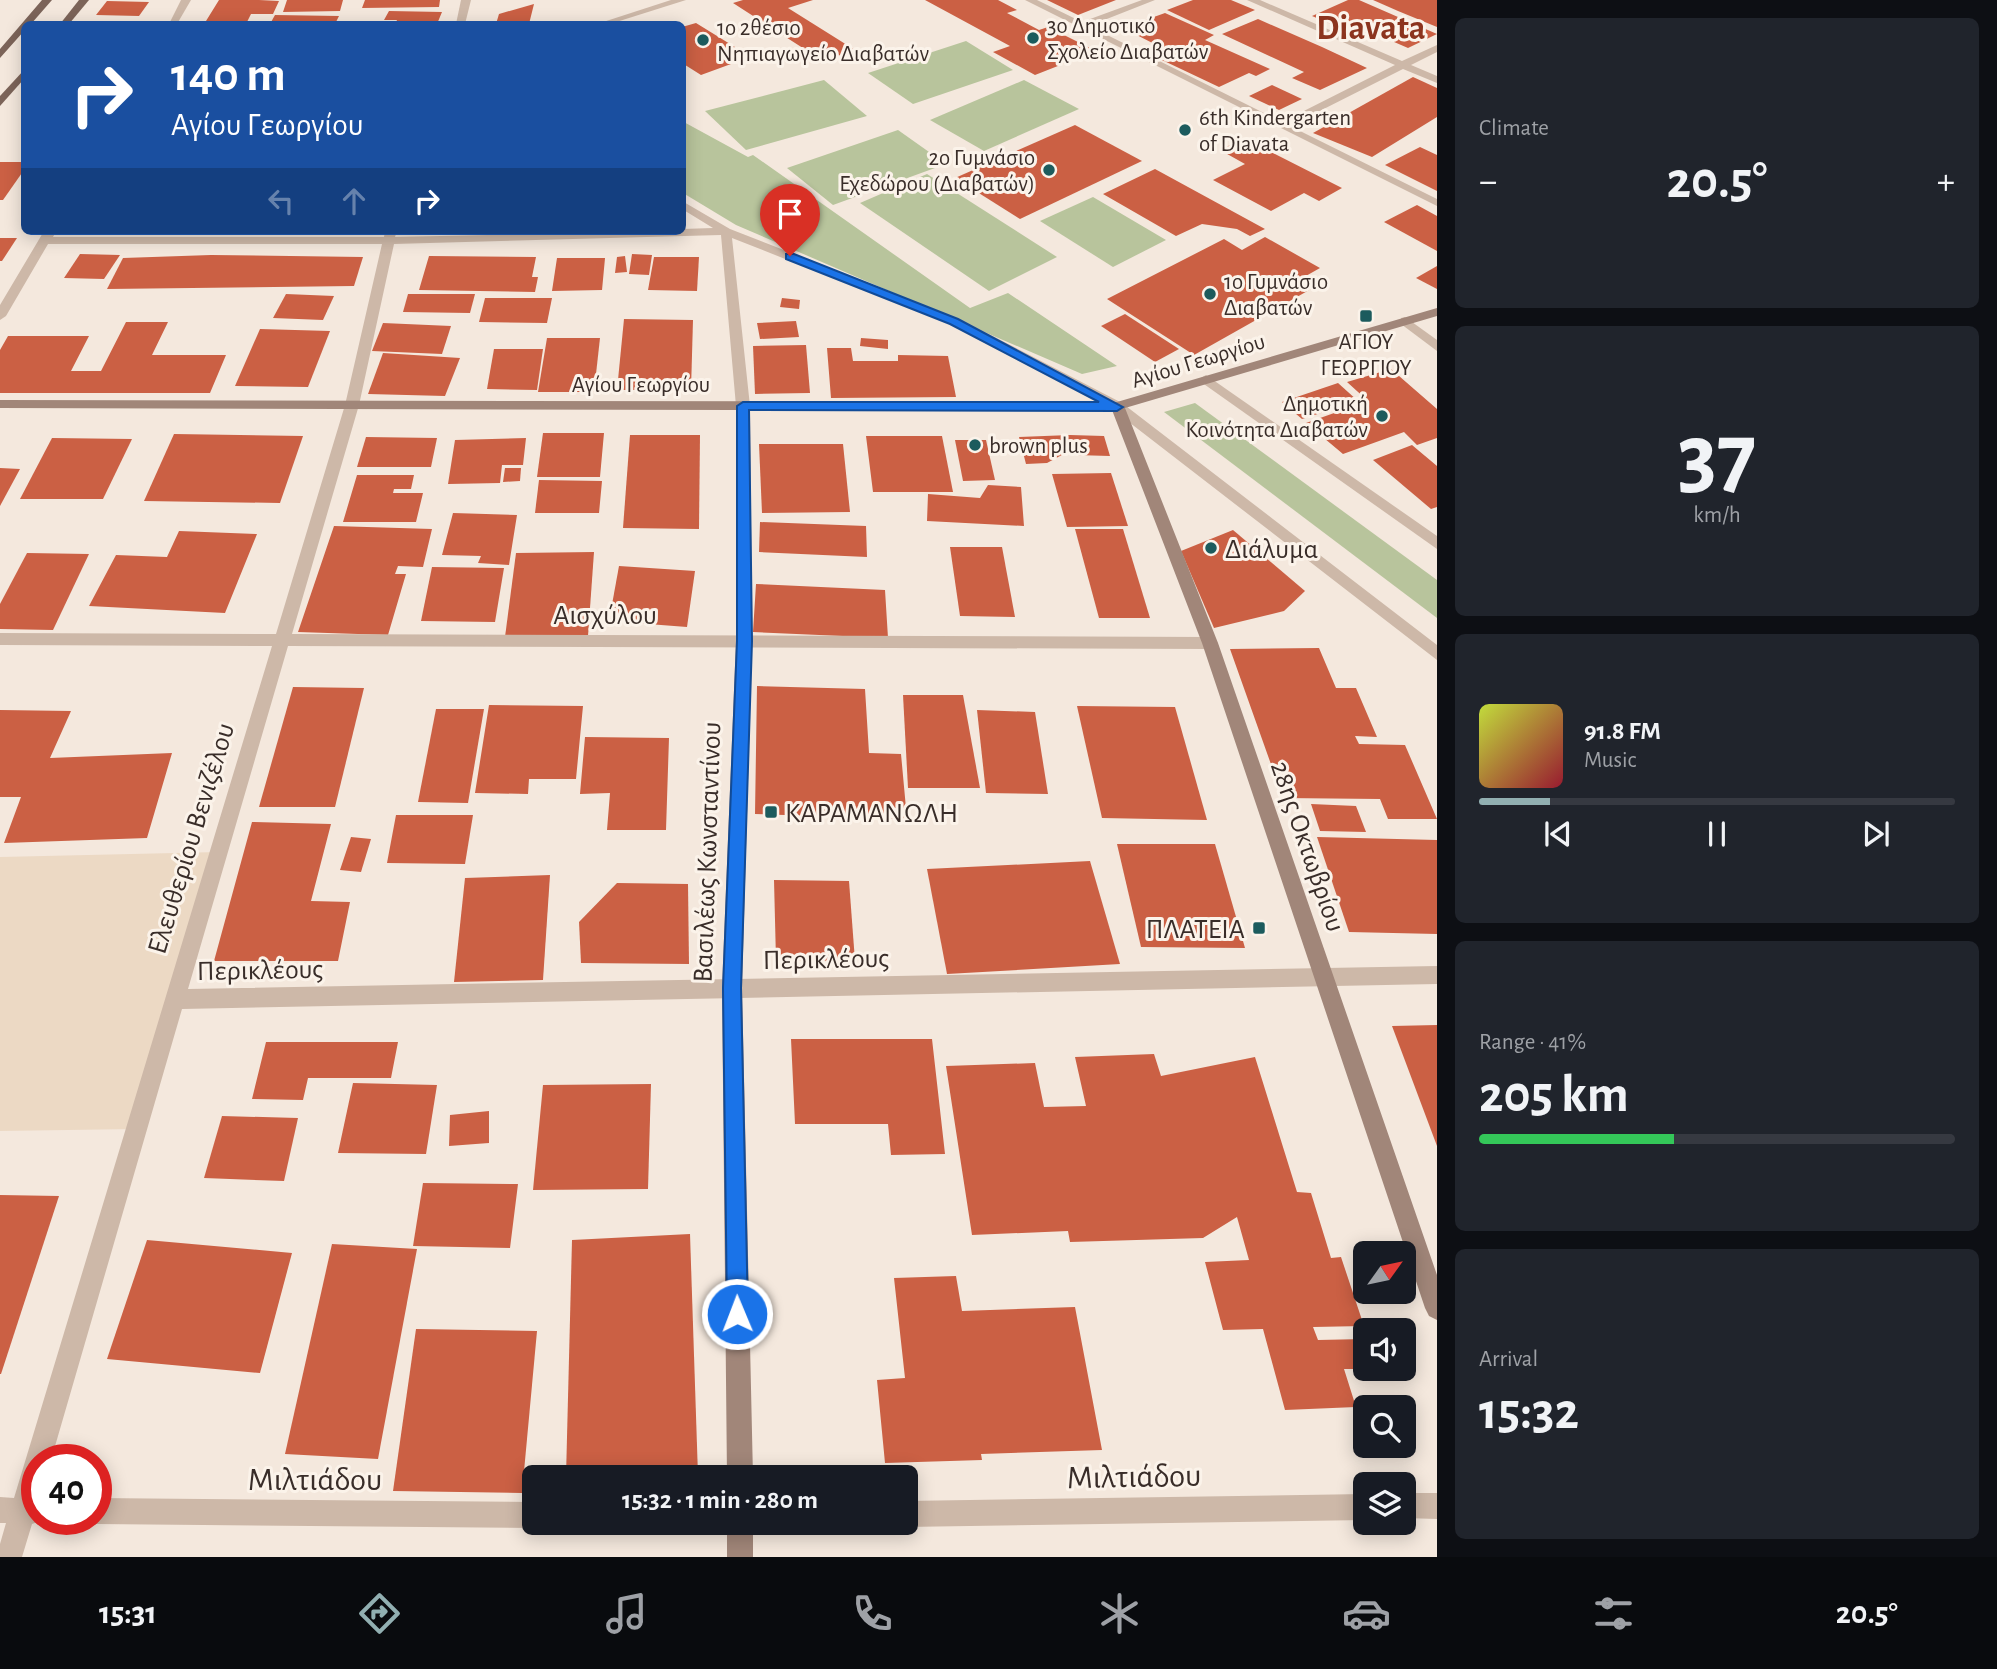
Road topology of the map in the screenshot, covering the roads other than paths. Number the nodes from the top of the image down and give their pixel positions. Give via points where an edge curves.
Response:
1 (47, 0) edge
2 (84, 0) edge
3 (186, 0) edge
4 (466, 0) edge
5 (681, 0) edge
6 (1030, 0) edge
7 (1150, 0) edge
8 (1252, 0) edge
9 (29, 21) edge
10 (66, 21) edge
11 (175, 21) edge
12 (461, 21) edge
13 (612, 21) edge
14 (1081, 26) junction
15 (21, 30) edge
16 (1437, 48) edge
17 (0, 55) edge
18 (1401, 64) junction
19 (21, 77) edge
20 (1437, 79) edge
21 (0, 103) edge
22 (1283, 125) junction
23 (1437, 203) edge
24 (686, 206) edge
25 (726, 231) junction
26 (686, 232) edge
27 (456, 235) edge
28 (48, 236) edge
29 (389, 236) edge
30 (1437, 312) edge
31 (0, 316) edge
32 (1405, 321) junction
33 (1437, 347) edge
34 (1206, 379) junction
35 (0, 404) edge
36 (352, 405) junction
37 (743, 406) junction
38 (1117, 407) junction
39 (1437, 544) edge
40 (0, 639) edge
41 (282, 640) junction
42 (744, 641) junction
43 (1210, 643) junction
44 (1437, 654) edge
45 (1437, 975) edge
46 (1324, 978) junction
47 (732, 988) junction
48 (175, 999) junction
49 (1437, 1308) edge
50 (42, 1444) edge
51 (740, 1465) edge
52 (1416, 1506) edge
53 (1437, 1506) edge
54 (1353, 1507) edge
55 (20, 1510) edge
56 (112, 1511) edge
57 (918, 1514) edge
58 (522, 1515) edge
59 (740, 1535) edge
60 (9, 1557) edge
61 (740, 1557) edge

1 - 9 main road
2 - 10 main road
3 - 11 street
4 - 12 street
5 - 13 street
6 - 14 street
7 - 14 street
8 - 18 street
14 - 22 street
15 - 17 main road
16 - 18 street
18 - 20 street
18 - 22 street
19 - 21 main road
22 - 23 street
24 - 25 street
25 - 26 street
25 - 37 street, Βασιλέως Κωνσταντίνου
25 - 38 street via 954,321
27 - 29 street
28 - 29 street
28 - 31 street
29 - 36 street, Ελευθερίου Βενιζέλου
30 - 32 street, Αγίου Γεωργίου
32 - 33 street
32 - 34 street, Αγίου Γεωργίου
34 - 38 street, Αγίου Γεωργίου
34 - 39 street
35 - 36 street, Αγίου Γεωργίου
36 - 37 street, Αγίου Γεωργίου
36 - 41 street, Ελευθερίου Βενιζέλου
37 - 38 street, Αγίου Γεωργίου
37 - 42 street, Βασιλέως Κωνσταντίνου
38 - 43 street, 28ης Οκτωβρίου
38 - 44 street
40 - 41 street, Αισχύλου
41 - 42 street, Αισχύλου
41 - 48 street, Ελευθερίου Βενιζέλου
42 - 43 street, Αισχύλου
42 - 47 street, Βασιλέως Κωνσταντίνου
43 - 46 street, 28ης Οκτωβρίου
45 - 46 street, Περικλέους
46 - 47 street, Περικλέους
46 - 49 street, 28ης Οκτωβρίου
47 - 48 street, Περικλέους
47 - 51 street, Βασιλέως Κωνσταντίνου
48 - 50 street, Ελευθερίου Βενιζέλου
52 - 53 street
54 - 57 street, Μιλτιάδου
55 - 60 street, Ελευθερίου Βενιζέλου
56 - 58 street, Μιλτιάδου
59 - 61 street

